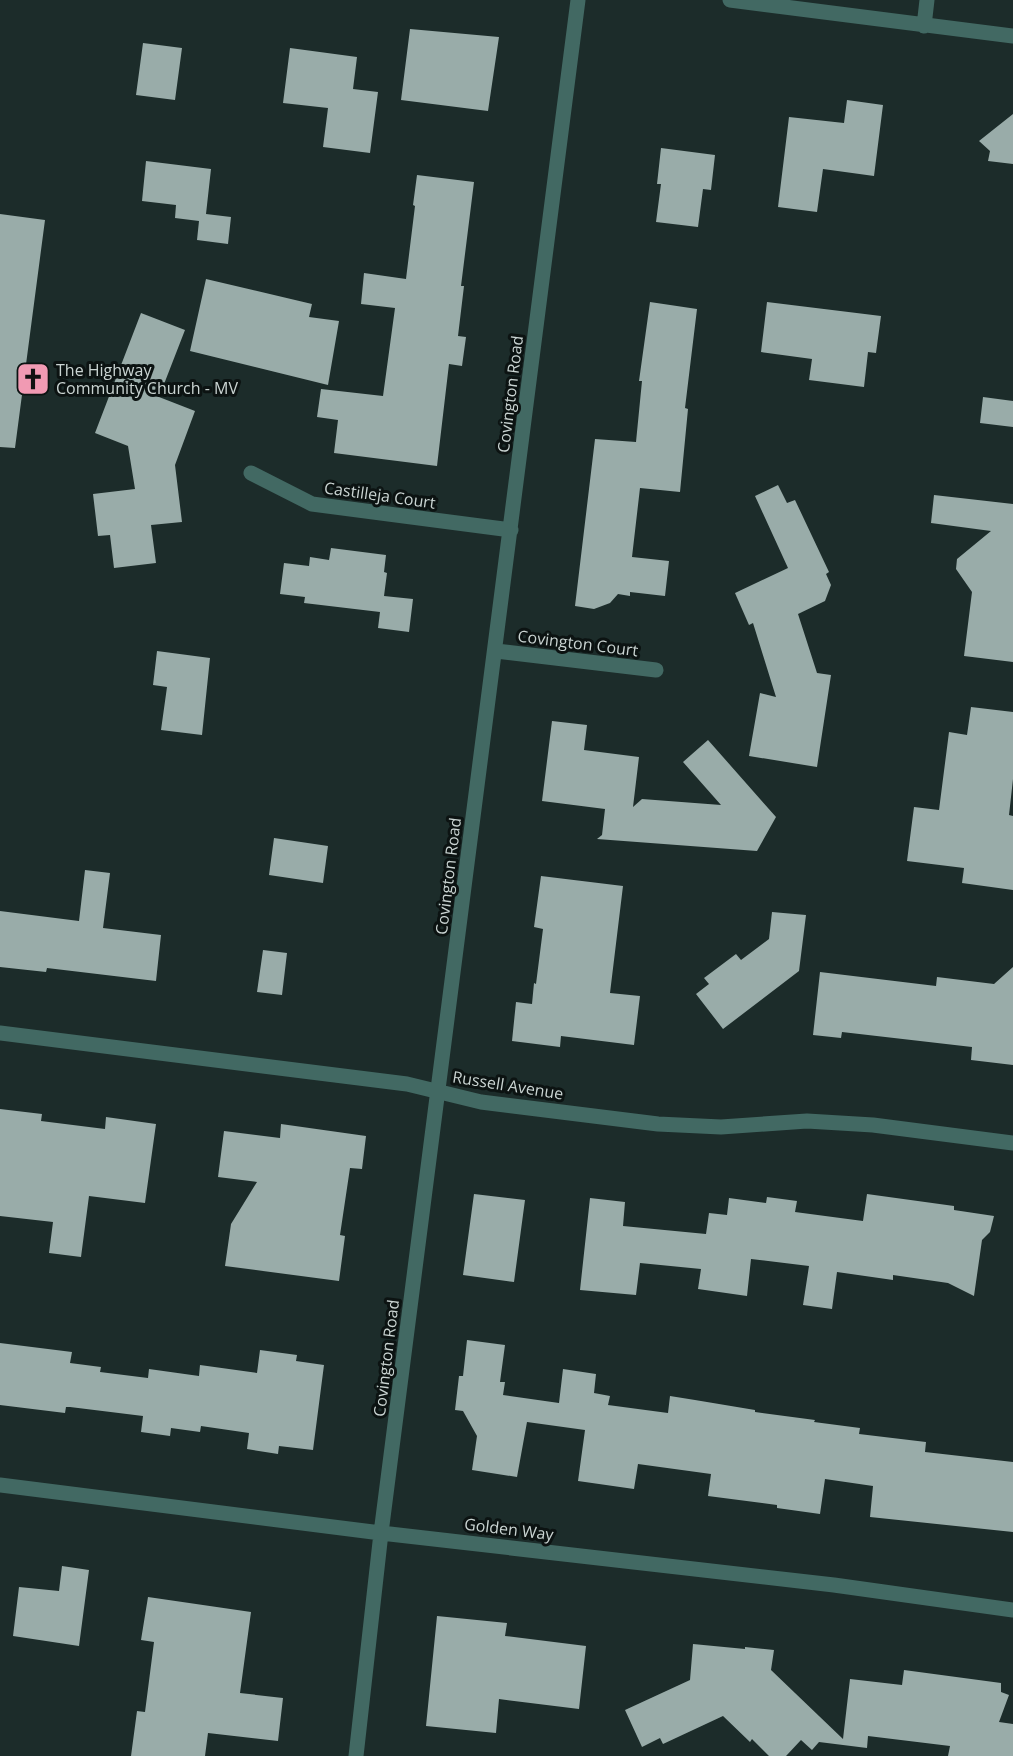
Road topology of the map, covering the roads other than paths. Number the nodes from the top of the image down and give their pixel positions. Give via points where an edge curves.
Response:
1 (578, 0) edge
2 (730, 0) edge
3 (927, 0) edge
4 (924, 26) junction
5 (1013, 36) edge
6 (251, 473) dead end
7 (511, 530) junction
8 (496, 651) junction
9 (656, 670) dead end
10 (0, 1033) edge
11 (438, 1091) junction
12 (1013, 1143) edge
13 (0, 1485) edge
14 (381, 1533) junction
15 (1013, 1610) edge
16 (356, 1756) edge

1 - 7 street, Covington Road
2 - 4 street
3 - 4 street
4 - 5 street
6 - 7 street, Castilleja Court via 312,504
7 - 8 street, Covington Road
8 - 9 street, Covington Court
8 - 11 street, Covington Road
10 - 11 street, Russell Avenue via 408,1084
11 - 12 street, Russell Avenue via 481,1102 658,1125 721,1127 807,1121 873,1125
11 - 14 street, Covington Road
13 - 14 street, Golden Way
14 - 15 street, Golden Way via 834,1585
14 - 16 street, Covington Road

